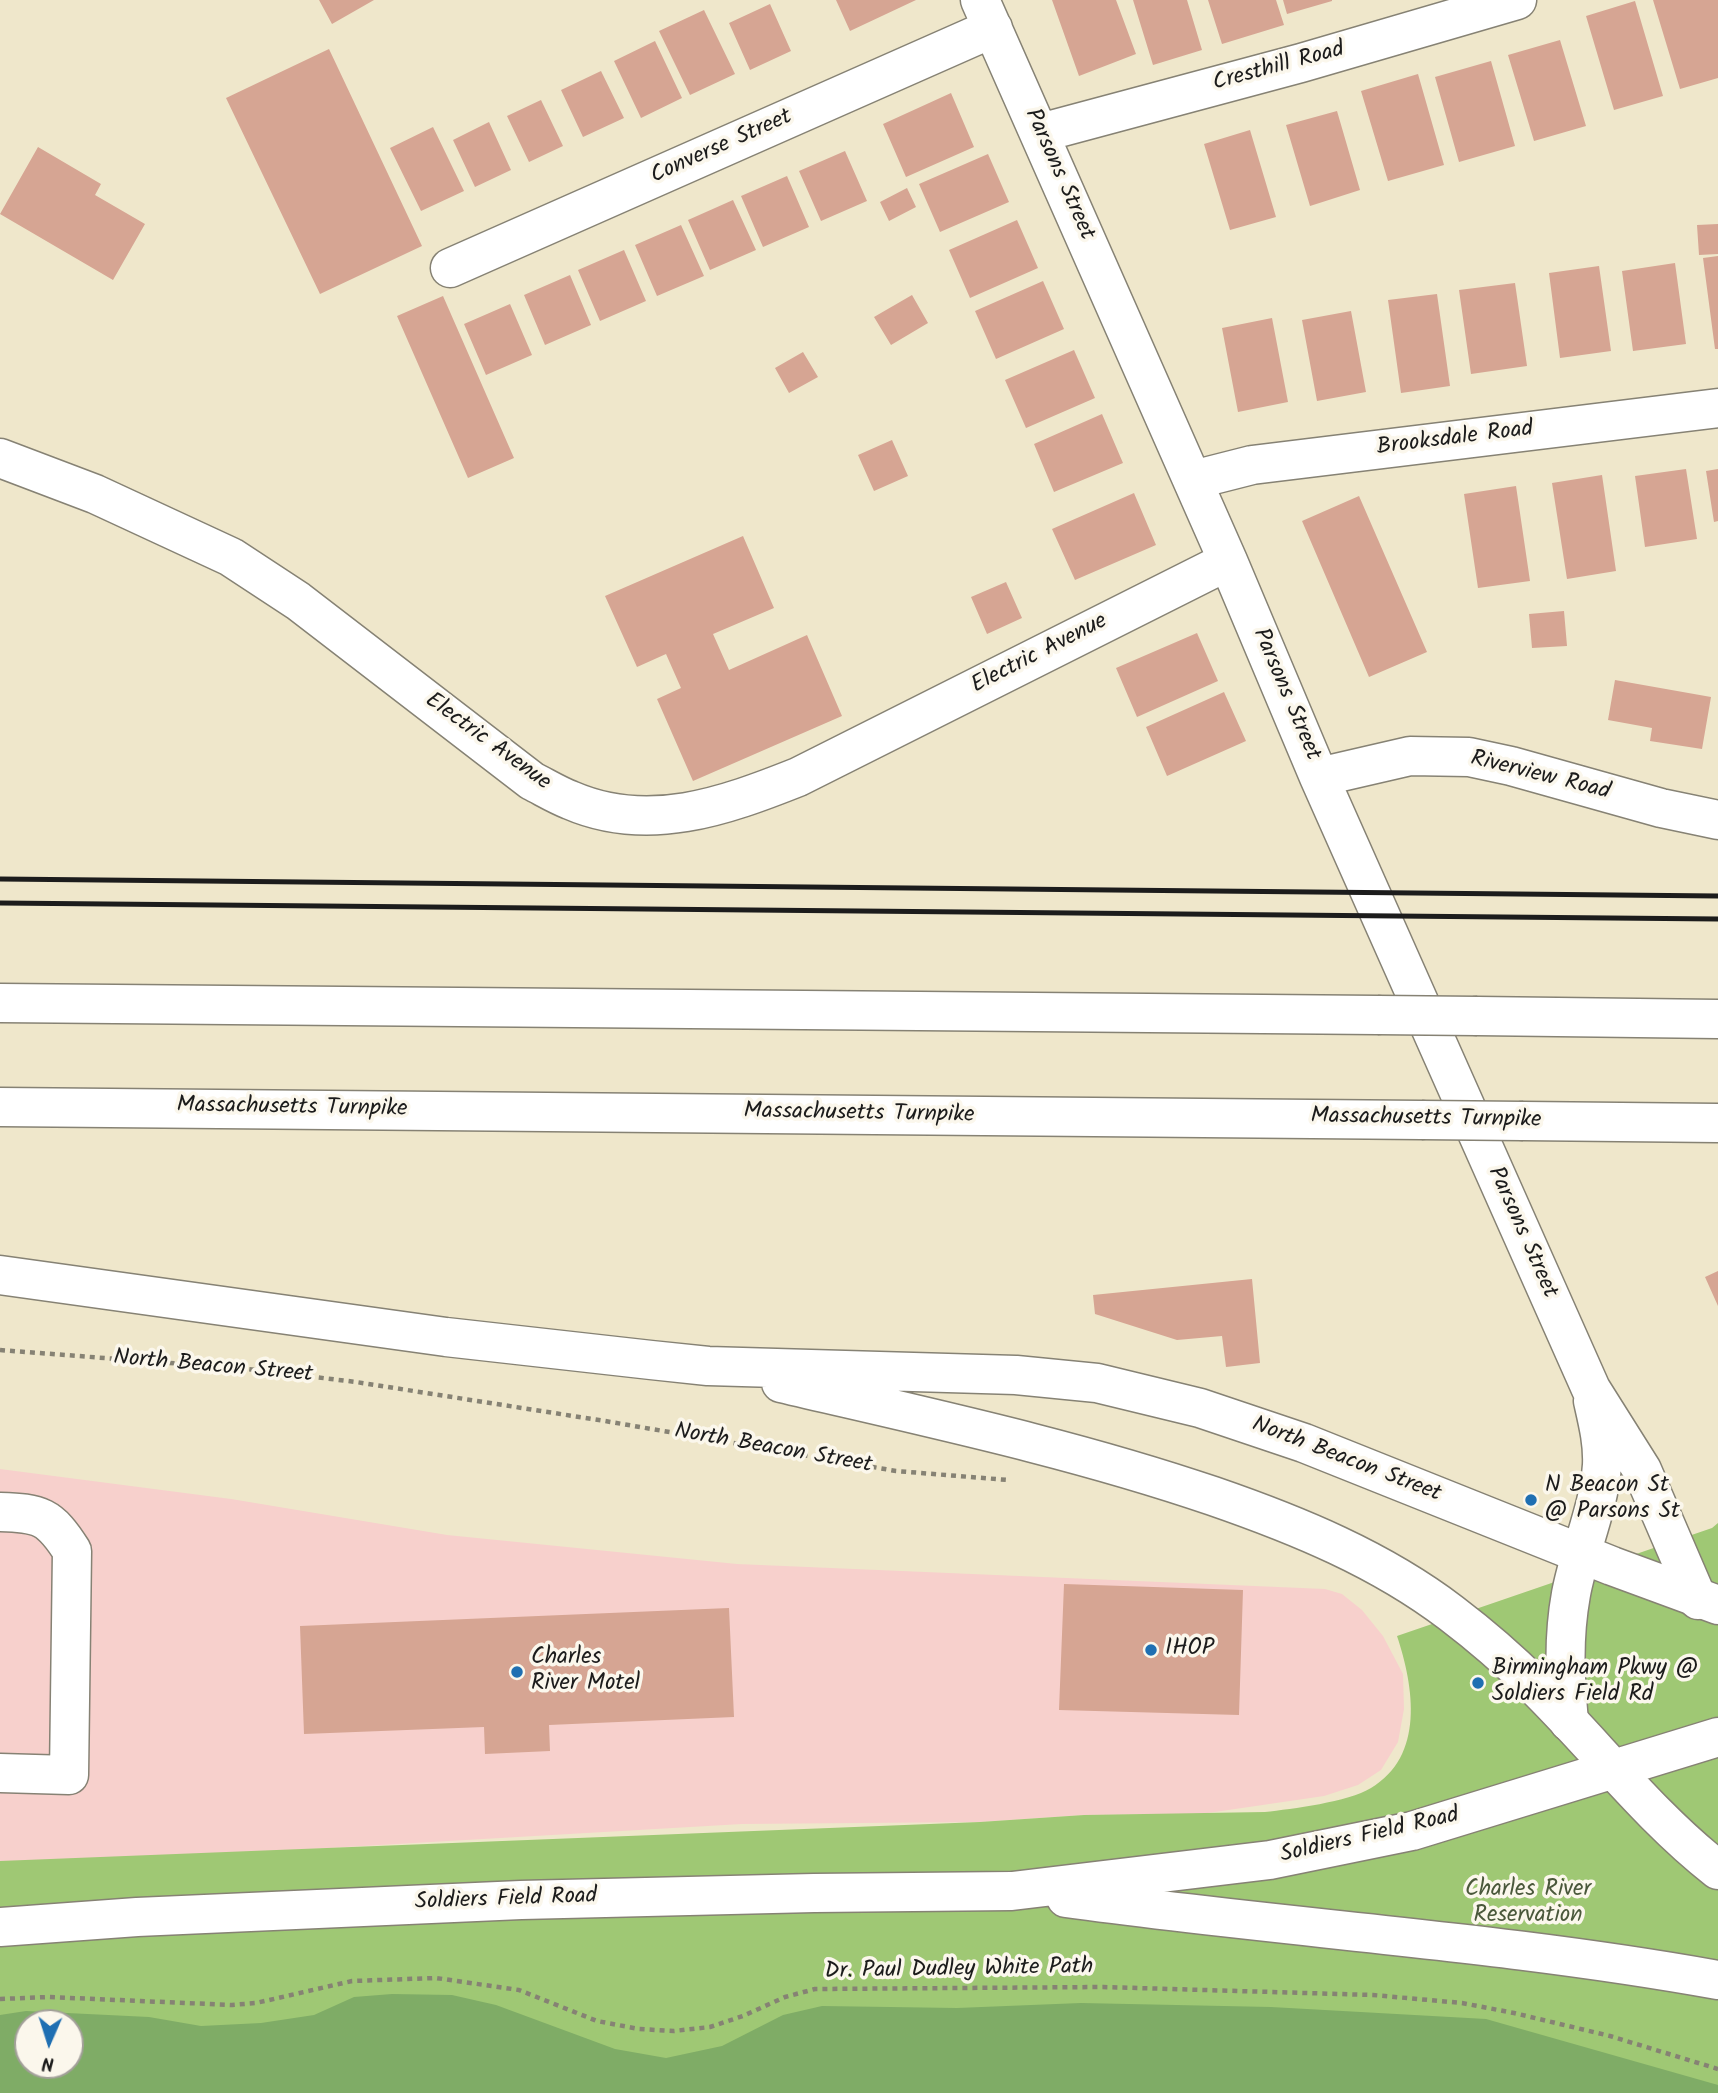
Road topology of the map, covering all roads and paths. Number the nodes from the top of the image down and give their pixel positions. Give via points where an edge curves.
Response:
1 (1517, 0) edge
2 (987, 14) edge
3 (1040, 133) junction
4 (450, 268) dead end
5 (1718, 408) edge
6 (0, 458) edge
7 (1193, 480) junction
8 (1228, 561) junction
9 (1319, 777) junction
10 (1718, 820) edge
11 (0, 1003) edge
12 (1718, 1018) edge
13 (0, 1107) edge
14 (1718, 1123) edge
15 (0, 1275) edge
16 (0, 1350) edge
17 (708, 1366) junction
18 (1591, 1389) junction
19 (1013, 1480) dead end
20 (0, 1512) edge
21 (1581, 1553) junction
22 (1708, 1603) edge
23 (1569, 1722) junction
24 (1718, 1737) edge
25 (1614, 1770) junction
26 (0, 1773) edge
27 (1718, 1870) edge
28 (1012, 1891) junction
29 (0, 1927) edge
30 (1718, 1980) edge
31 (0, 1999) edge
32 (1718, 2068) edge

1 - 3 main road, Cresthill Road
2 - 3 main road, Parsons Street
2 - 4 main road, Converse Street
3 - 7 main road, Parsons Street
5 - 7 main road, Brooksdale Road via 1252,466
6 - 8 main road, Electric Avenue via 95,494 231,556 298,601 532,781 571,801 611,812 653,816 696,812 741,800 798,777 867,729
7 - 8 main road, Parsons Street
8 - 9 main road, Parsons Street
9 - 10 main road, Riverview Road via 1410,756 1469,757
9 - 18 main road, Parsons Street
11 - 12 main road, bridge
13 - 14 main road, Massachusetts Turnpike, bridge
15 - 17 main road, North Beacon Street via 500,1344
16 - 19 path, North Beacon Street via 356,1381 896,1471
17 - 21 main road, North Beacon Street via 1016,1375 1126,1389 1304,1443
17 - 23 main road, North Beacon Street via 1052,1447 1167,1480 1288,1524 1386,1570 1449,1612 1511,1664
18 - 21 main road, Parsons Street via 1602,1466
18 - 22 main road, Parsons Street via 1642,1470
20 - 26 main road via 47,1520 72,1551 69,1775
21 - 22 main road, North Beacon Street
21 - 23 main road, Parsons Street via 1564,1645
23 - 25 main road, North Beacon Street
24 - 25 main road, Soldiers Field Road
25 - 27 main road, North Beacon Street
25 - 28 main road, Soldiers Field Road via 1424,1828 1339,1847 1270,1860
28 - 29 main road, Soldiers Field Road via 521,1900
28 - 30 main road, Soldiers Field Road via 1506,1948
31 - 32 path, Dr. Paul Dudley White Path via 232,2005 352,1982 436,1978 519,1990 597,2021 674,2031 710,2027 815,1989 1286,1991 1462,2003 1610,2036

